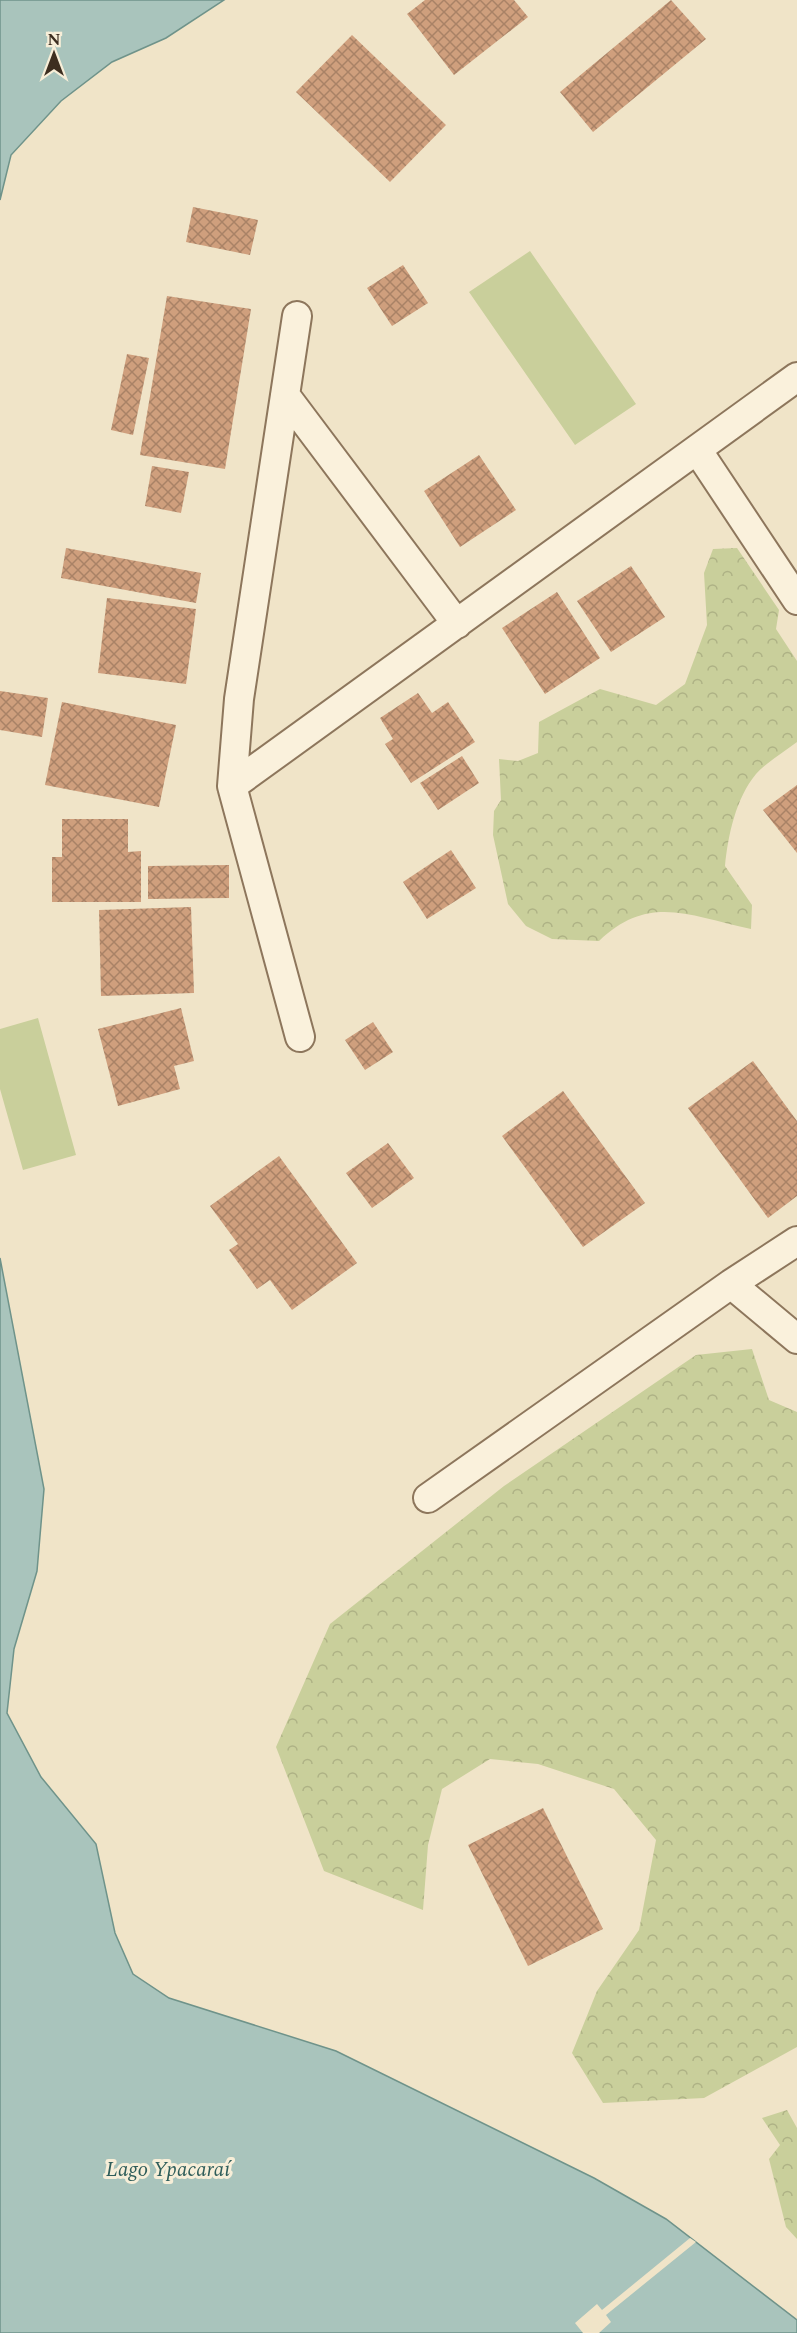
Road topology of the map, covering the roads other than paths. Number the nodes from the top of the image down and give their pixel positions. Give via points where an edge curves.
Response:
1 (297, 316) dead end
2 (797, 377) edge
3 (285, 395) junction
4 (698, 451) junction
5 (797, 600) edge
6 (457, 624) junction
7 (232, 786) junction
8 (300, 1037) dead end
9 (797, 1241) edge
10 (731, 1284) junction
11 (797, 1339) edge
12 (428, 1498) dead end

1 - 3 street
2 - 4 street
3 - 6 street
3 - 7 street via 239,699
4 - 5 street
4 - 6 street
6 - 7 street
7 - 8 street
9 - 10 street
10 - 11 street
10 - 12 street

